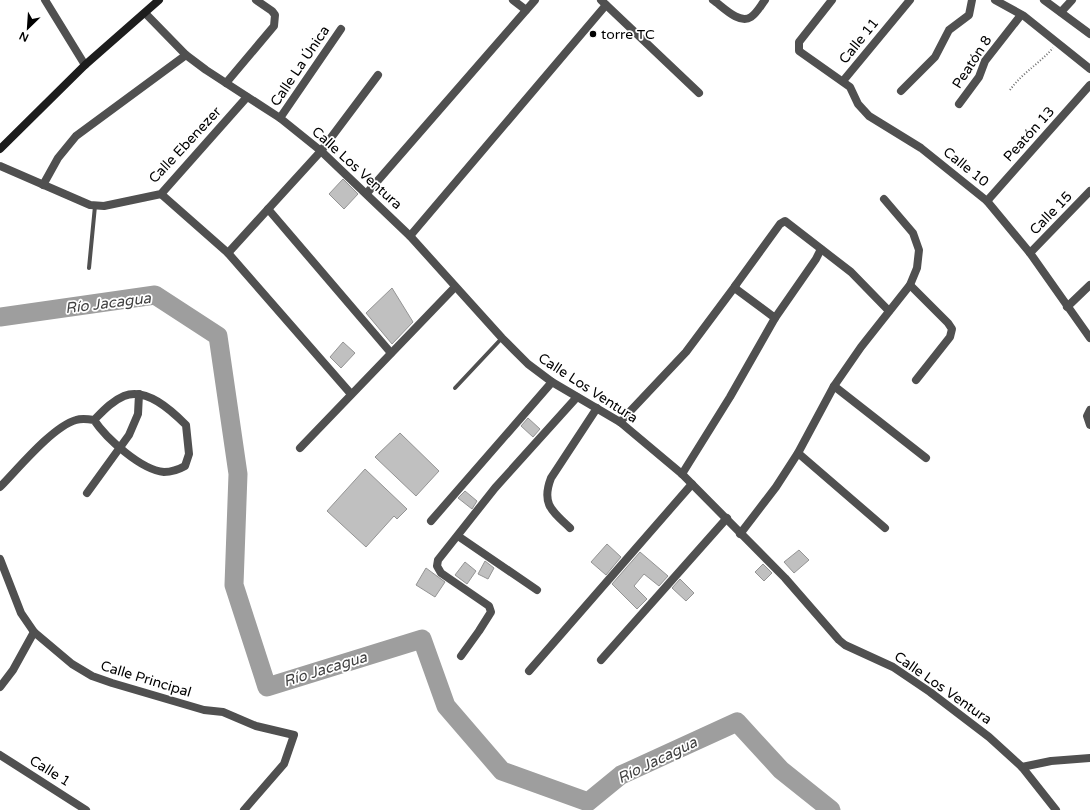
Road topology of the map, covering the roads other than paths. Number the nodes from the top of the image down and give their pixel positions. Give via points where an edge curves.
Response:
1 (45, 0) edge
2 (256, 0) edge
3 (513, 0) edge
4 (535, 0) edge
5 (713, 0) edge
6 (765, 0) edge
7 (832, 0) edge
8 (910, 0) edge
9 (972, 0) edge
10 (995, 0) edge
11 (1044, 0) edge
12 (1072, 0) edge
13 (154, 2) edge
14 (603, 2) edge
15 (526, 10) junction
16 (1061, 12) junction
17 (145, 13) junction
18 (1021, 15) junction
19 (341, 29) dead end
20 (1090, 34) edge
21 (186, 55) junction
22 (85, 65) junction
23 (1090, 69) edge
24 (378, 75) dead end
25 (843, 81) junction
26 (226, 83) junction
27 (1090, 86) edge
28 (901, 91) dead end
29 (699, 93) dead end
30 (247, 97) junction
31 (959, 104) dead end
32 (280, 118) junction
33 (0, 149) edge
34 (321, 151) junction
35 (0, 166) edge
36 (44, 185) junction
37 (1090, 192) edge
38 (367, 193) junction
39 (161, 194) junction
40 (884, 199) dead end
41 (987, 201) junction
42 (95, 206) junction
43 (268, 209) junction
44 (410, 236) junction
45 (821, 249) junction
46 (228, 253) junction
47 (1030, 253) junction
48 (89, 268) dead end
49 (736, 285) junction
50 (910, 285) junction
51 (1090, 285) edge
52 (456, 287) junction
53 (1067, 307) junction
54 (889, 311) junction
55 (774, 318) junction
56 (502, 338) junction
57 (1090, 338) edge
58 (391, 353) junction
59 (916, 380) dead end
60 (552, 382) junction
61 (834, 386) junction
62 (455, 388) dead end
63 (139, 394) junction
64 (351, 394) junction
65 (577, 397) junction
66 (597, 408) junction
67 (1090, 410) edge
68 (94, 420) junction
69 (620, 422) junction
70 (1090, 425) edge
71 (120, 448) junction
72 (300, 448) dead end
73 (798, 453) junction
74 (926, 458) dead end
75 (682, 474) junction
76 (692, 484) junction
77 (0, 487) edge
78 (87, 493) dead end
79 (727, 518) junction
80 (431, 522) dead end
81 (570, 528) dead end
82 (885, 528) dead end
83 (740, 534) junction
84 (458, 536) junction
85 (0, 559) edge
86 (537, 590) dead end
87 (34, 632) junction
88 (461, 656) dead end
89 (601, 660) dead end
90 (529, 671) dead end
91 (0, 687) edge
92 (0, 755) edge
93 (1090, 758) edge
94 (1022, 767) junction
95 (86, 810) edge
96 (244, 810) edge
97 (1056, 810) edge

1 - 22 street
2 - 26 street via 275,15 274,26
3 - 15 street
4 - 15 street
5 - 6 street via 738,18 745,19 753,16
7 - 25 street, Calle 10 via 799,42 798,48
8 - 25 street, Calle 11
9 - 28 street via 969,15 949,30 935,57
10 - 18 street
11 - 16 street
12 - 16 street
13 - 17 street
14 - 29 street
14 - 44 street
15 - 38 street
16 - 20 street
17 - 21 street, Calle Los Ventura
17 - 22 street
18 - 23 street
18 - 31 street, Peatón 8 via 985,61 973,86
19 - 32 street, Calle La Única
21 - 26 street, Calle Los Ventura
21 - 36 street via 76,136 58,158
22 - 33 street
24 - 34 street
25 - 41 street, Calle 10 via 850,87 858,104 869,116 921,148
26 - 30 street, Calle Los Ventura
27 - 41 street, Peatón 13
30 - 32 street, Calle Los Ventura
30 - 39 street, Calle Ebenezer
32 - 34 street, Calle Los Ventura
34 - 38 street, Calle Los Ventura
34 - 43 street
35 - 36 street, Calle Ebenezer
36 - 42 street, Calle Ebenezer
37 - 47 street, Calle 15
38 - 44 street, Calle Los Ventura
39 - 42 street, Calle Ebenezer
39 - 46 street
40 - 50 street via 913,233 919,250 917,268
41 - 47 street, Calle 10
42 - 48 lane
43 - 46 street
43 - 58 street
44 - 52 street, Calle Los Ventura
45 - 49 street via 787,222 783,222
45 - 54 street via 851,272
45 - 55 street
46 - 64 street
47 - 53 street, Calle 10
49 - 55 street via 736,289
49 - 69 street via 686,352
50 - 54 street
50 - 59 street via 952,329 950,338
51 - 53 street
52 - 56 street, Calle Los Ventura
52 - 58 street
53 - 57 street, Calle 10
54 - 61 street
55 - 75 street via 730,397
56 - 60 street, Calle Los Ventura via 528,364
56 - 62 lane
58 - 64 street
60 - 65 street, Calle Los Ventura
60 - 80 street
61 - 73 street
61 - 74 street
63 - 68 street via 124,396
63 - 71 street via 136,422
63 - 71 street via 163,405 186,424 189,454 185,466 175,471 154,470
64 - 72 street
65 - 66 street, Calle Los Ventura
65 - 84 street via 495,488
66 - 69 street, Calle Los Ventura
66 - 81 street via 546,489 547,502 552,511
67 - 70 street via 1087,416
68 - 71 street
68 - 77 street via 74,420 56,430
69 - 75 street, Calle Los Ventura
71 - 78 street
73 - 82 street
73 - 83 street via 776,488
75 - 76 street, Calle Los Ventura
76 - 79 street, Calle Los Ventura
76 - 90 street
79 - 83 street, Calle Los Ventura
79 - 89 street
83 - 94 street, Calle Los Ventura via 786,578 845,645 893,667 930,692 989,737
84 - 86 street
84 - 88 street via 438,560 438,570 489,606 491,612
85 - 87 street, Calle Principal via 21,613
87 - 91 street via 13,670
87 - 96 street, Calle Principal via 72,664 92,676 204,710 223,712 256,726 294,735 284,764
92 - 95 street, Calle 1
93 - 94 street
94 - 97 street, Calle Los Ventura

